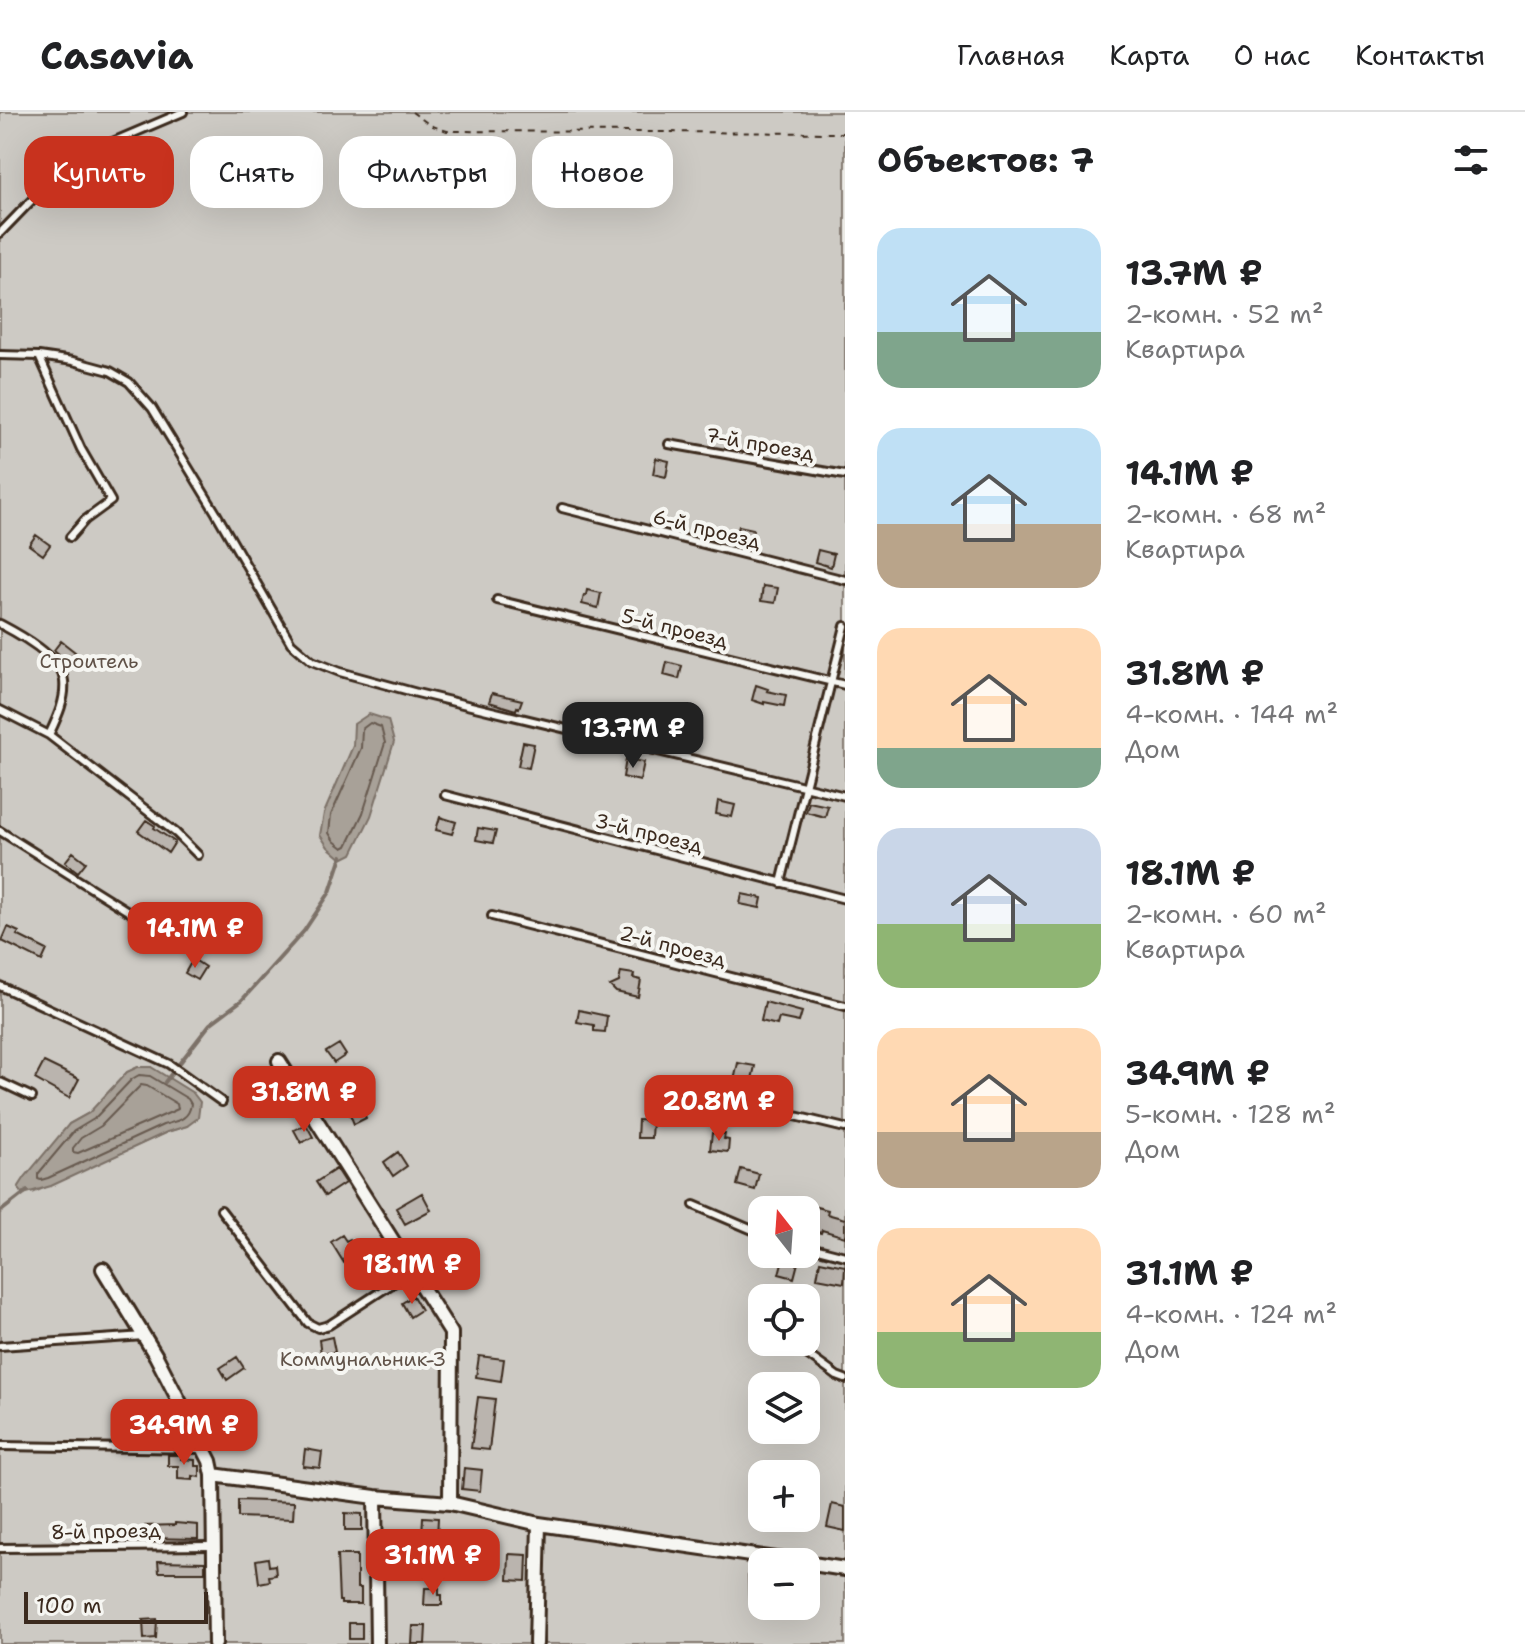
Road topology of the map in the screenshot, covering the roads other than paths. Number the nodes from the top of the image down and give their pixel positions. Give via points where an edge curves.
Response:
1 (183, 112) edge
2 (0, 233) edge
3 (0, 355) edge
4 (39, 356) junction
5 (669, 444) dead end
6 (845, 475) edge
7 (562, 508) dead end
8 (70, 537) dead end
9 (845, 580) edge
10 (497, 600) dead end
11 (0, 624) edge
12 (845, 626) edge
13 (830, 682) junction
14 (845, 685) edge
15 (0, 710) edge
16 (49, 735) junction
17 (806, 786) junction
18 (445, 795) dead end
19 (845, 796) edge
20 (0, 831) edge
21 (198, 855) dead end
22 (781, 883) junction
23 (845, 899) edge
24 (492, 916) dead end
25 (190, 950) dead end
26 (0, 986) edge
27 (845, 1006) edge
28 (279, 1061) dead end
29 (0, 1082) edge
30 (32, 1097) dead end
31 (222, 1102) dead end
32 (745, 1104) dead end
33 (845, 1128) edge
34 (694, 1205) dead end
35 (221, 1210) dead end
36 (748, 1228) edge
37 (820, 1250) edge
38 (845, 1256) edge
39 (103, 1269) dead end
40 (412, 1271) junction
41 (144, 1336) junction
42 (0, 1346) edge
43 (809, 1356) edge
44 (845, 1379) edge
45 (0, 1446) edge
46 (205, 1449) junction
47 (213, 1475) junction
48 (375, 1497) junction
49 (450, 1503) junction
50 (539, 1524) junction
51 (213, 1546) junction
52 (0, 1548) edge
53 (748, 1555) edge
54 (820, 1565) edge
55 (845, 1569) edge
56 (215, 1644) edge
57 (377, 1644) edge
58 (536, 1644) edge

1 - 2 lane via 103,146 59,172
3 - 4 lane
4 - 8 lane via 111,501
4 - 17 lane via 110,371 129,382 152,408 291,643 312,661 417,693
5 - 6 lane, 7-й проезд
7 - 9 lane, 6-й проезд
10 - 13 lane, 5-й проезд
11 - 16 lane via 35,643 62,671 61,708
12 - 13 lane
13 - 14 lane, 5-й проезд
13 - 17 lane
15 - 16 lane
16 - 21 lane
17 - 19 lane
17 - 22 lane
18 - 22 lane, 3-й проезд
20 - 25 lane
22 - 23 lane, 3-й проезд
24 - 27 lane, 2-й проезд
26 - 31 lane via 169,1064
28 - 40 street
29 - 30 lane
32 - 33 lane
34 - 36 lane
35 - 40 lane via 308,1323 318,1328
37 - 38 lane
39 - 41 street
40 - 49 street via 451,1333
41 - 42 lane
41 - 46 street
43 - 44 lane
45 - 46 lane
46 - 47 street
47 - 48 street
47 - 51 street
48 - 49 street
48 - 57 street
49 - 50 street
50 - 53 street
50 - 58 street
51 - 52 lane, 8-й проезд
51 - 56 street
54 - 55 street

